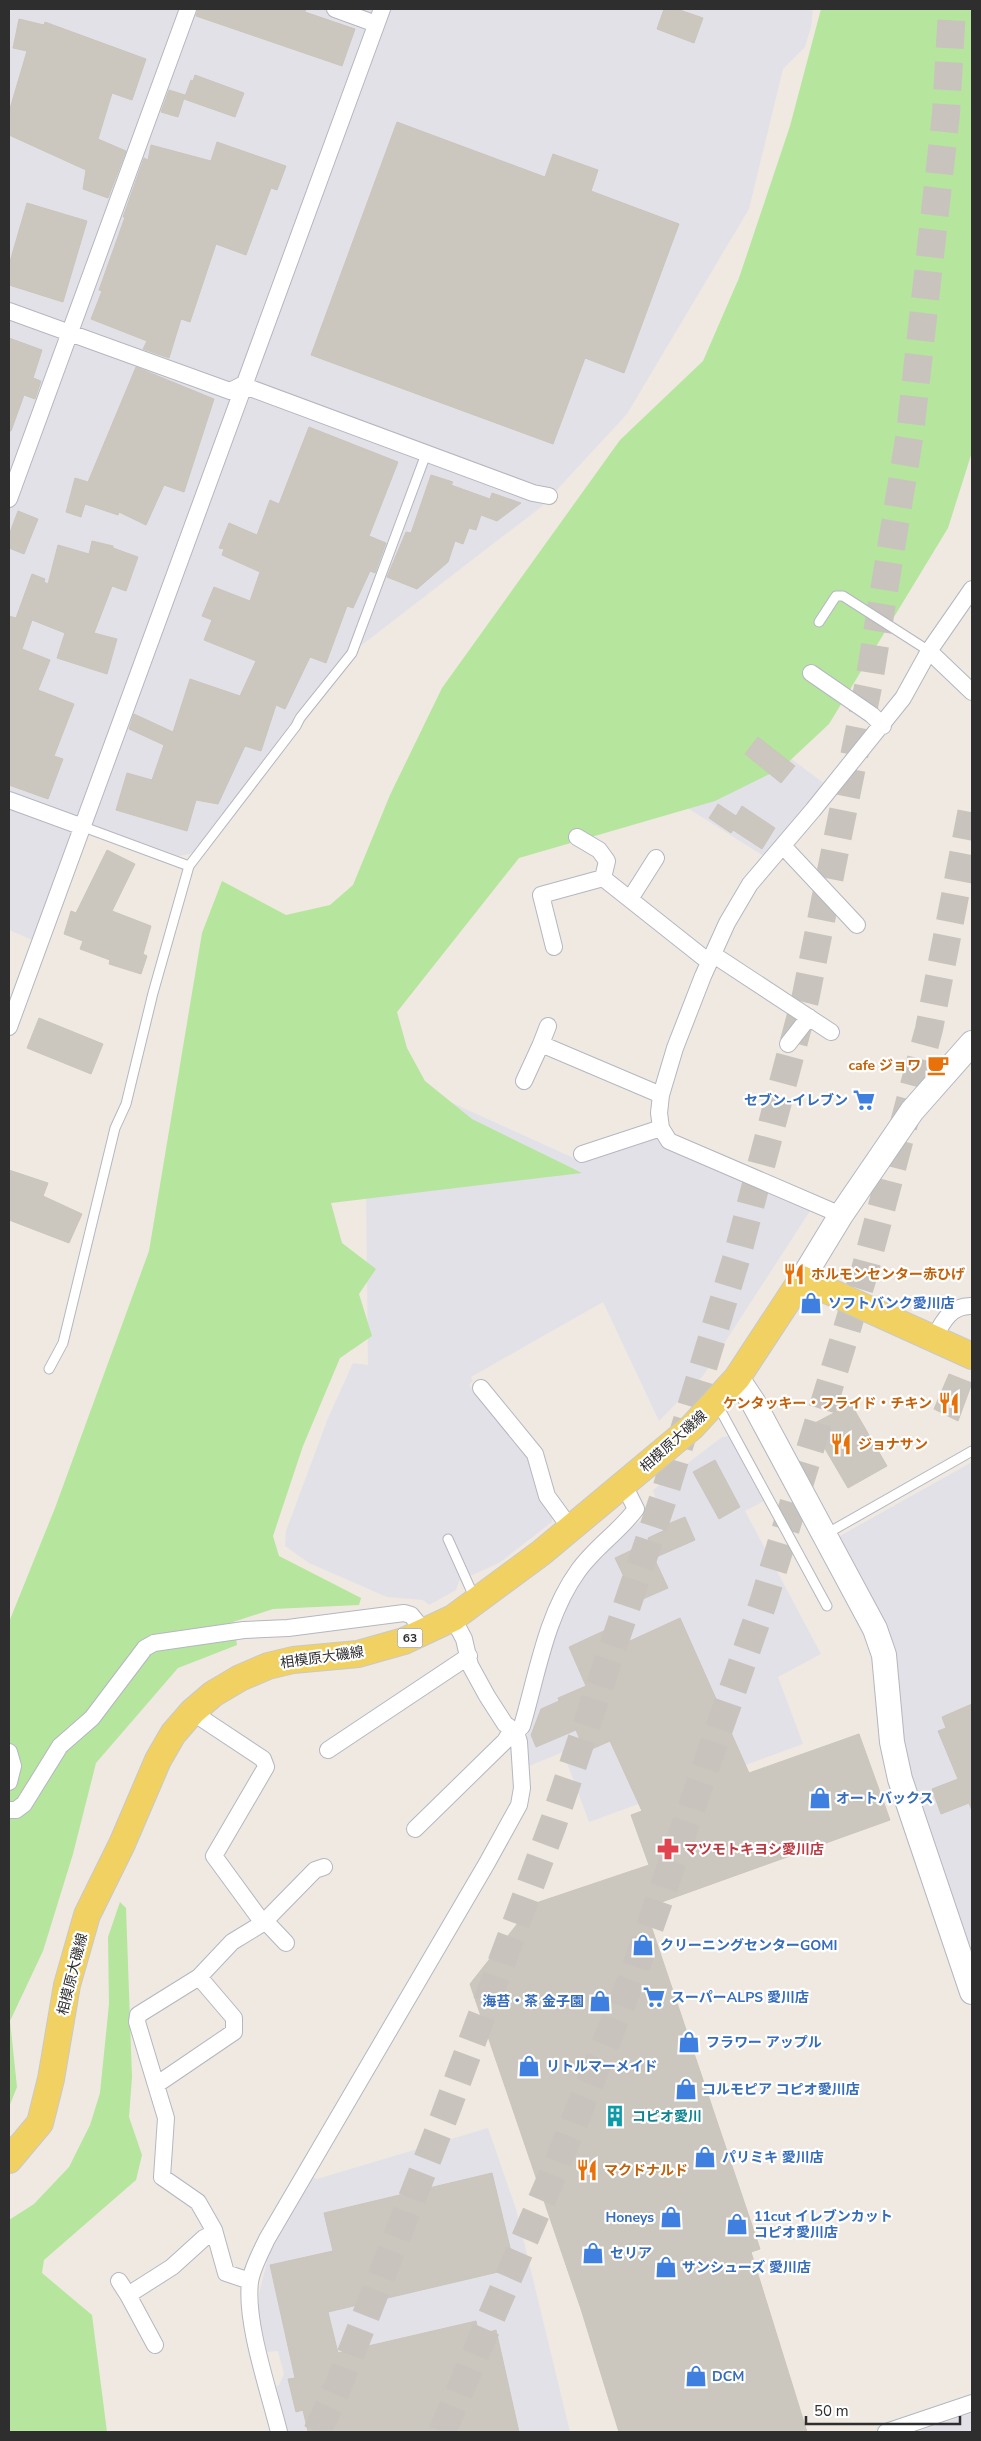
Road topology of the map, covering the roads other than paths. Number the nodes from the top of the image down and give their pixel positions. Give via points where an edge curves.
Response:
1 (188, 9) edge
2 (335, 9) edge
3 (379, 16) edge
4 (9, 312) edge
5 (69, 333) junction
6 (242, 385) junction
7 (426, 454) junction
8 (549, 496) dead end
9 (9, 499) edge
10 (972, 589) edge
11 (819, 622) dead end
12 (929, 651) junction
13 (811, 673) dead end
14 (972, 692) edge
15 (883, 726) junction
16 (9, 800) edge
17 (80, 826) junction
18 (577, 837) dead end
19 (782, 846) junction
20 (656, 858) dead end
21 (189, 866) junction
22 (603, 878) junction
23 (630, 899) junction
24 (857, 925) dead end
25 (554, 947) dead end
26 (711, 959) junction
27 (809, 1018) junction
28 (548, 1026) dead end
29 (9, 1027) edge
30 (831, 1032) dead end
31 (972, 1043) edge
32 (541, 1044) junction
33 (788, 1044) dead end
34 (524, 1081) dead end
35 (662, 1095) junction
36 (661, 1128) junction
37 (582, 1154) dead end
38 (841, 1215) junction
39 (802, 1278) junction
40 (972, 1306) edge
41 (933, 1340) junction
42 (972, 1356) edge
43 (48, 1369) dead end
44 (737, 1378) junction
45 (481, 1388) dead end
46 (716, 1402) junction
47 (972, 1451) edge
48 (624, 1485) junction
49 (571, 1529) junction
50 (826, 1534) junction
51 (448, 1539) dead end
52 (479, 1599) junction
53 (827, 1606) dead end
54 (453, 1618) junction
55 (424, 1631) junction
56 (468, 1656) junction
57 (192, 1712) junction
58 (514, 1731) junction
59 (328, 1750) dead end
60 (9, 1752) edge
61 (9, 1782) edge
62 (9, 1810) edge
63 (415, 1829) dead end
64 (324, 1867) dead end
65 (263, 1923) junction
66 (286, 1943) dead end
67 (199, 1977) junction
68 (972, 1992) edge
69 (156, 2085) junction
70 (9, 2160) edge
71 (214, 2233) junction
72 (119, 2281) dead end
73 (250, 2281) junction
74 (128, 2295) junction
75 (155, 2345) dead end
76 (972, 2403) edge
77 (279, 2432) edge
78 (886, 2432) edge

1 - 5 street
2 - 3 street
3 - 6 street
4 - 5 street
5 - 6 street via 230,391
5 - 9 street
6 - 7 street
6 - 17 street via 95,794
7 - 8 street
7 - 21 lane via 352,653
10 - 12 street
11 - 12 lane via 836,596 843,596
12 - 14 street
12 - 15 street via 904,698
13 - 15 street
15 - 19 street
16 - 17 street
17 - 21 lane
17 - 29 street
18 - 22 street via 599,850 607,861
19 - 24 street
19 - 26 street via 750,884
20 - 23 street
21 - 43 lane via 126,1104 115,1128 64,1343
22 - 23 street
22 - 25 street via 539,888
23 - 26 street
26 - 27 street via 720,959
26 - 35 street via 675,1048
27 - 30 street
27 - 33 street
28 - 32 street
31 - 38 street via 912,1111
32 - 34 street
32 - 35 street
35 - 36 street
36 - 37 street
36 - 38 street via 669,1141 690,1152
38 - 39 street
39 - 41 main road
39 - 44 main road, 相模原大磯線 / 63
40 - 41 street via 962,1306 947,1315
41 - 42 main road
44 - 46 main road, 相模原大磯線 / 63
44 - 50 street
45 - 49 street via 535,1454 547,1496
46 - 48 main road, 相模原大磯線 / 63
46 - 53 lane
47 - 50 lane
48 - 49 main road, 相模原大磯線 / 63
48 - 58 street via 636,1510 597,1547 561,1599 522,1726
49 - 52 main road, 相模原大磯線 / 63
50 - 68 street via 875,1629 884,1655 892,1742 900,1779
51 - 52 lane via 471,1590
52 - 54 main road, 相模原大磯線 / 63
54 - 55 main road, 相模原大磯線 / 63
54 - 56 street via 464,1639
55 - 57 main road, 相模原大磯線 / 63 via 404,1641 358,1654 293,1660 268,1666 213,1694
55 - 62 street via 411,1615 404,1613 154,1643 145,1648 92,1718 60,1746 24,1804 16,1810
56 - 58 street via 470,1665 505,1724
56 - 59 street via 362,1737
57 - 65 street via 263,1759 266,1768 226,1820 214,1856
57 - 70 main road, 相模原大磯線 / 63 via 173,1734 158,1760 87,1914 67,1986 40,2123
58 - 63 street
58 - 73 street via 519,1742 522,1788 518,1805 487,1864 267,2239
60 - 61 street via 13,1766
64 - 65 street via 315,1870
65 - 66 street
65 - 67 street via 232,1942
67 - 69 street via 138,2015 137,2022
67 - 69 street via 234,2018 234,2032
69 - 71 street via 166,2118 162,2177 198,2202
71 - 73 street via 226,2273
71 - 74 street via 172,2267
72 - 74 street
73 - 77 street via 253,2328
74 - 75 street
76 - 78 street

